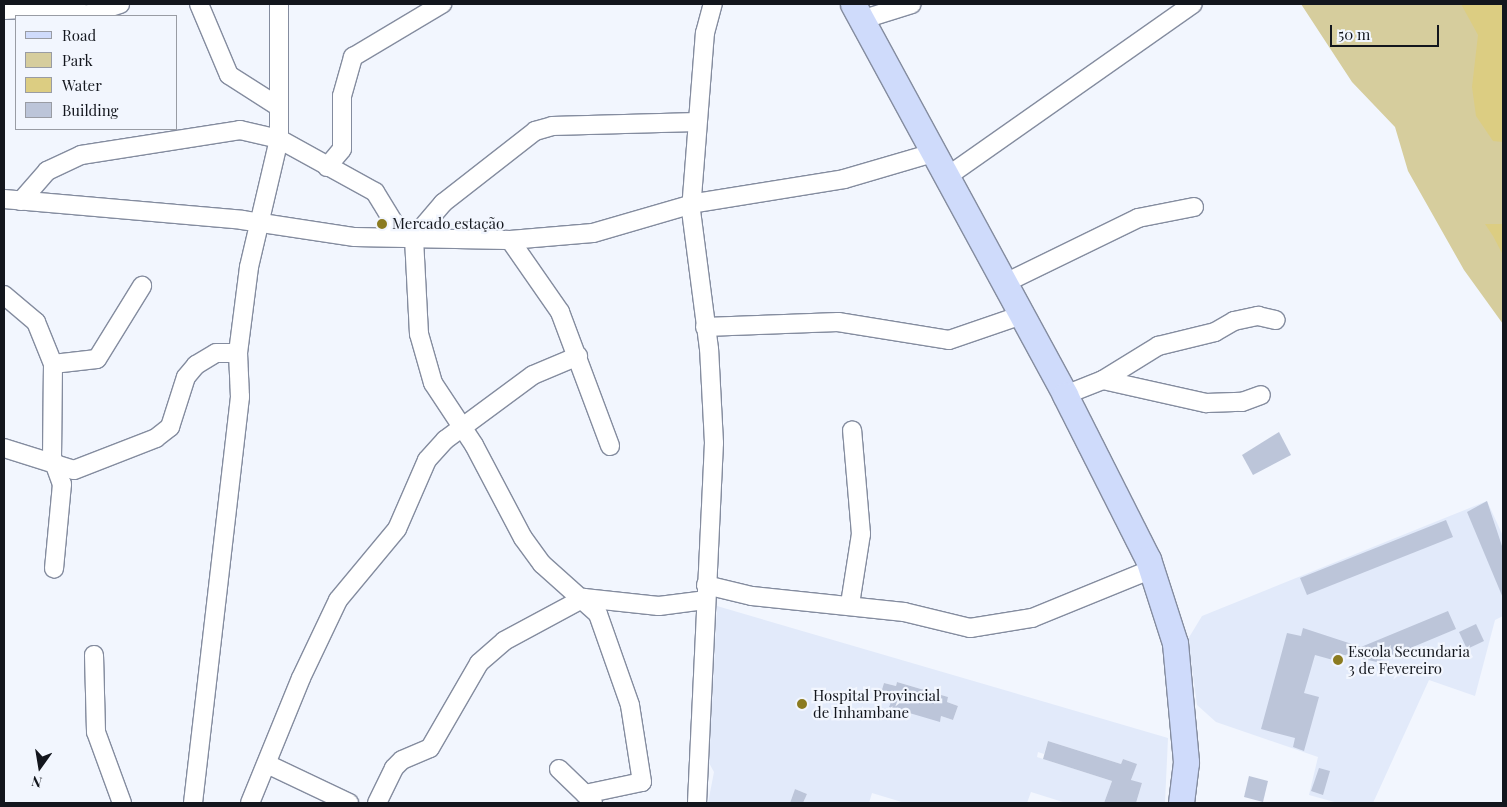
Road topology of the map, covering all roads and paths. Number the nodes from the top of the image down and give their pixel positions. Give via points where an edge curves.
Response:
1 (120, 4) edge
2 (199, 4) edge
3 (279, 4) edge
4 (442, 4) edge
5 (713, 4) edge
6 (912, 4) edge
7 (1193, 4) edge
8 (4, 10) edge
9 (857, 12) edge
10 (85, 15) edge
11 (91, 15) edge
12 (276, 105) junction
13 (697, 122) junction
14 (279, 139) junction
15 (933, 153) junction
16 (327, 167) junction
17 (948, 176) junction
18 (12, 200) edge
19 (691, 205) junction
20 (1194, 207) dead end
21 (258, 225) junction
22 (408, 237) junction
23 (510, 240) junction
24 (1005, 283) junction
25 (142, 286) dead end
26 (4, 295) edge
27 (1022, 315) junction
28 (1276, 320) dead end
29 (705, 327) junction
30 (238, 353) junction
31 (578, 356) junction
32 (53, 364) junction
33 (1103, 380) junction
34 (1261, 394) dead end
35 (1066, 395) junction
36 (464, 428) junction
37 (852, 430) dead end
38 (610, 446) dead end
39 (4, 448) edge
40 (58, 468) junction
41 (54, 569) dead end
42 (1152, 569) junction
43 (706, 593) junction
44 (584, 598) junction
45 (850, 604) junction
46 (94, 655) dead end
47 (267, 764) junction
48 (560, 769) dead end
49 (589, 799) edge
50 (122, 803) edge
51 (193, 803) edge
52 (250, 803) edge
53 (349, 803) edge
54 (377, 803) edge
55 (697, 803) edge
56 (1181, 803) edge

1 - 11 street
2 - 12 street via 229,75
3 - 12 street
4 - 16 street via 353,57 342,96 342,149
5 - 13 street via 705,33
6 - 9 street
7 - 17 street
8 - 10 street via 61,7
9 - 15 main road
12 - 14 street
13 - 19 street
13 - 22 street via 552,126 536,131 443,203
14 - 16 street
14 - 18 street via 240,130 80,155 47,171
14 - 21 street
15 - 17 main road
15 - 19 street via 844,179
16 - 22 street via 381,196
17 - 24 main road
18 - 21 street
19 - 23 street via 593,233
19 - 29 street
20 - 24 street via 1138,218
21 - 22 street via 354,237
21 - 30 street
22 - 23 street
22 - 36 street via 422,354 446,407
23 - 31 street via 560,312
24 - 27 main road
25 - 32 street via 97,359
26 - 32 street via 36,322
27 - 29 street via 949,340 838,322
27 - 35 main road
28 - 33 street via 1258,316 1234,321 1215,332 1158,346
29 - 43 street via 714,443
30 - 40 street via 216,353 192,370 163,435 74,470
30 - 51 street via 240,397
31 - 36 street via 533,375
31 - 38 street
32 - 40 street via 52,457
33 - 34 street via 1206,403 1242,402
33 - 35 street
35 - 42 main road
36 - 44 street via 523,538 542,564
36 - 47 street via 427,460 397,529 338,600 300,678
37 - 45 street via 862,534
39 - 40 street
40 - 41 street via 62,484
42 - 45 street via 1039,616 999,626 970,628
42 - 56 main road via 1175,643 1186,762
43 - 44 street via 658,606
43 - 45 street
43 - 55 street
44 - 49 street via 598,614 630,705 642,782
44 - 54 street via 488,654 430,748 402,760
46 - 50 street via 96,732
47 - 52 street
47 - 53 street
48 - 49 street

